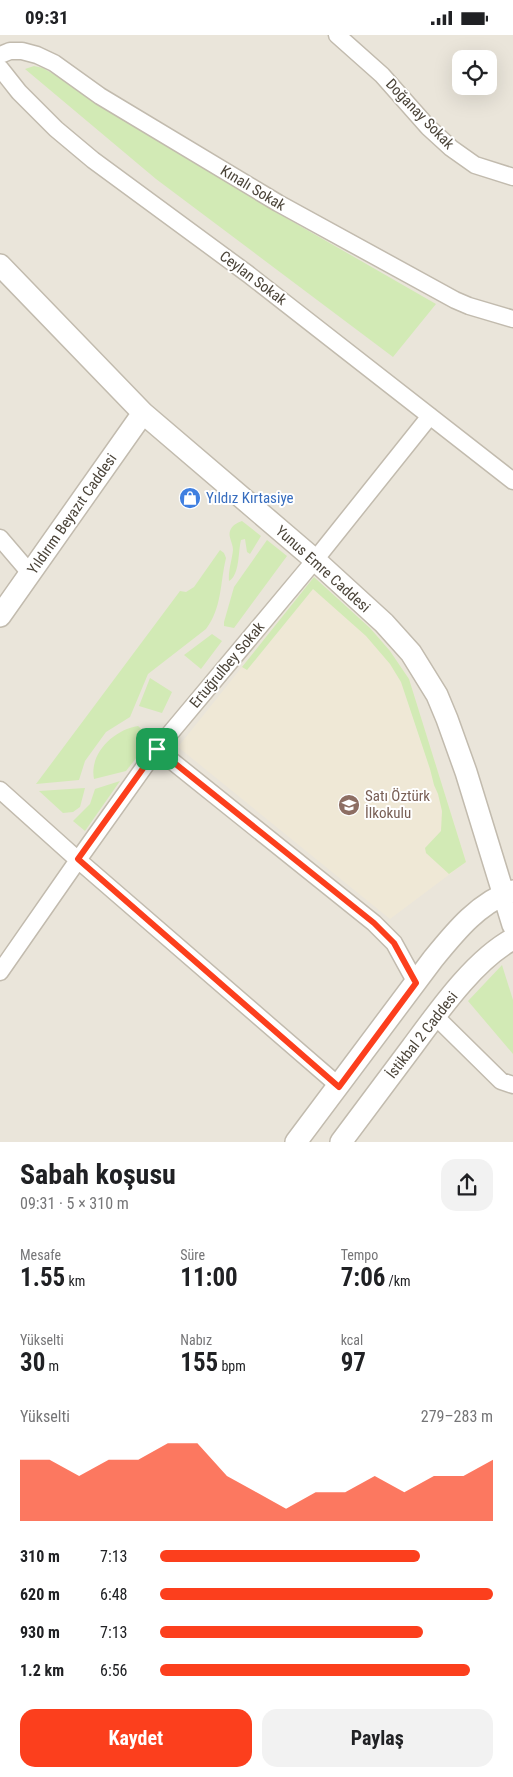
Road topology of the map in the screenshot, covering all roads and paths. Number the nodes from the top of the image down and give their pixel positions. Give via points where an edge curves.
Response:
1 (337, 35) edge
2 (0, 55) edge
3 (0, 68) edge
4 (513, 177) edge
5 (3, 274) edge
6 (513, 319) edge
7 (144, 413) junction
8 (430, 416) junction
9 (513, 481) edge
10 (0, 538) edge
11 (315, 560) junction
12 (30, 573) junction
13 (0, 616) edge
14 (157, 749) junction
15 (0, 790) edge
16 (78, 859) junction
17 (509, 892) edge
18 (513, 925) edge
19 (513, 939) edge
20 (0, 972) edge
21 (416, 983) junction
22 (435, 1016) junction
23 (513, 1085) edge
24 (339, 1087) junction
25 (296, 1142) edge
26 (341, 1142) edge

1 - 4 street, Doğanay Sokak via 382,75 451,148 476,165
2 - 6 street, Kınalı Sokak via 22,51 54,63 100,96 310,221 455,300
3 - 8 street, Ceylan Sokak via 56,129
5 - 7 street, Yunus Emre Caddesi
7 - 11 street, Yunus Emre Caddesi
7 - 12 street, Yıldırım Beyazıt Caddesi
8 - 9 street, Ceylan Sokak
8 - 11 street, Ertuğrulbey Sokak
10 - 12 street
11 - 14 street, Ertuğrulbey Sokak
11 - 17 street, Yunus Emre Caddesi via 399,638 437,695
12 - 13 street, Yıldırım Beyazıt Caddesi
14 - 16 street, Ertuğrulbey Sokak
14 - 21 street via 374,923 394,943
15 - 16 street
16 - 20 street, Ertuğrulbey Sokak
16 - 24 street
17 - 18 street, Yunus Emre Caddesi
17 - 21 street via 478,911 456,932
19 - 22 street, İstikbal 2 Caddesi via 494,951
21 - 24 street
22 - 23 street via 501,1081
22 - 26 street, İstikbal 2 Caddesi
24 - 25 street

